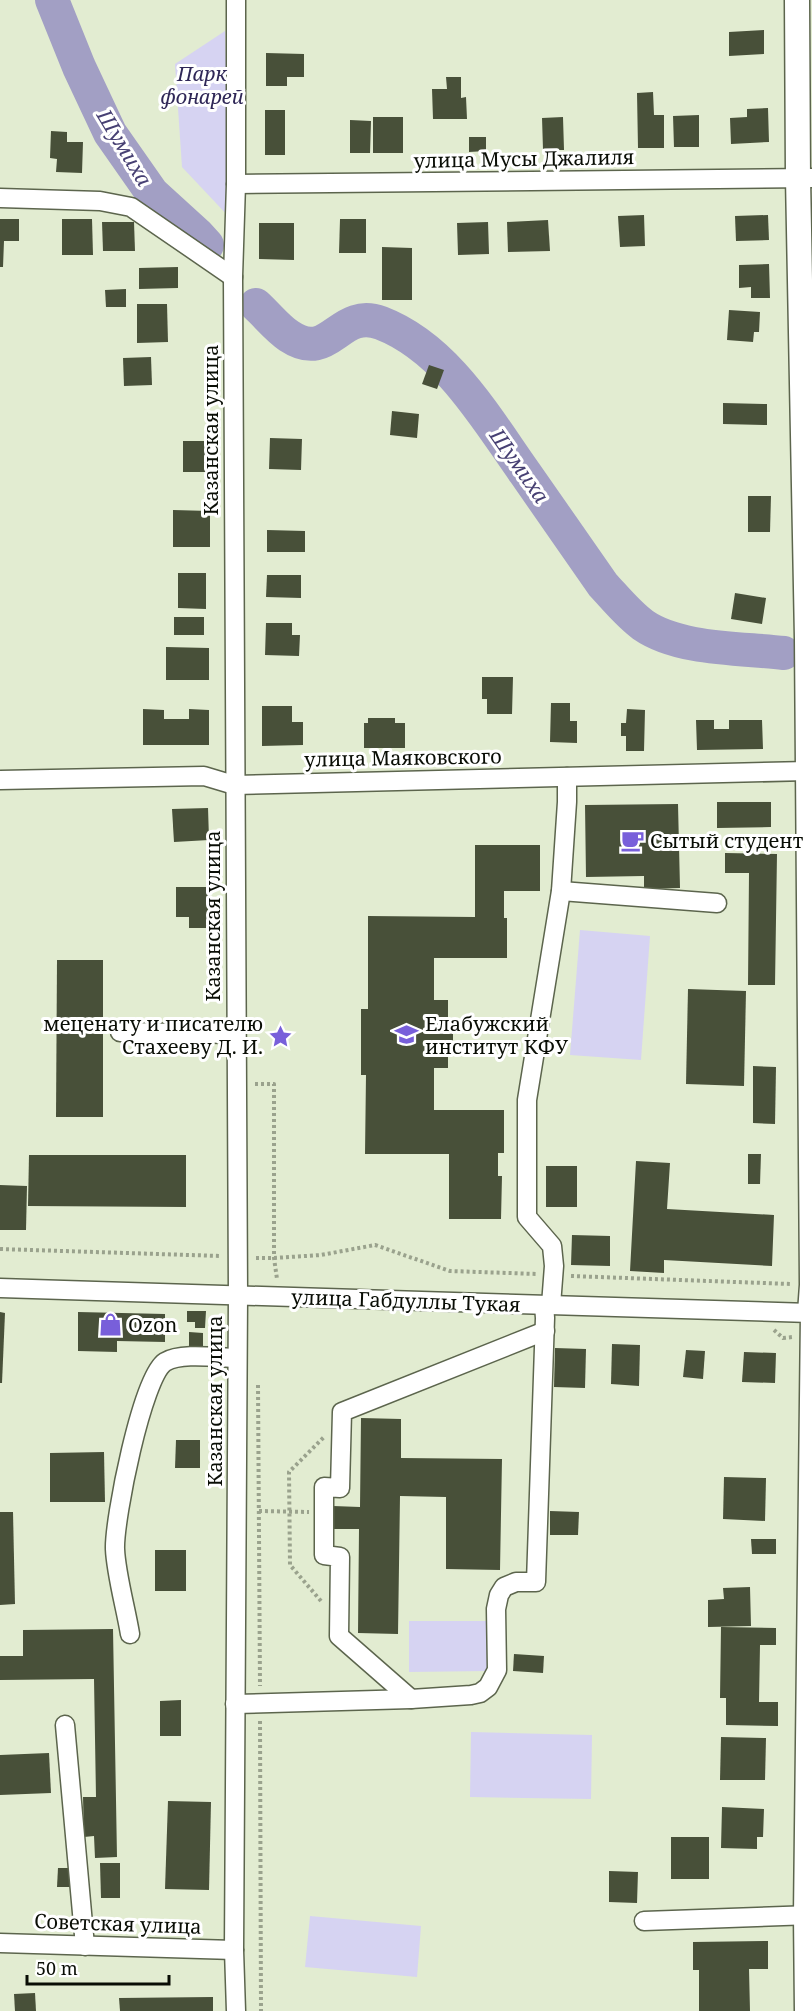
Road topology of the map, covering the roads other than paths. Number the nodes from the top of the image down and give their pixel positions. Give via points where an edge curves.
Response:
1 (236, 0) edge
2 (797, 0) edge
3 (805, 178) edge
4 (236, 184) junction
5 (0, 198) edge
6 (233, 278) junction
7 (810, 639) edge
8 (808, 771) junction
9 (567, 777) junction
10 (0, 780) edge
11 (234, 785) junction
12 (561, 891) junction
13 (717, 903) dead end
14 (120, 1032) dead end
15 (236, 1035) junction
16 (812, 1285) edge
17 (0, 1288) edge
18 (238, 1296) junction
19 (548, 1305) junction
20 (810, 1321) edge
21 (545, 1331) junction
22 (237, 1358) junction
23 (130, 1634) dead end
24 (411, 1699) junction
25 (236, 1704) junction
26 (65, 1725) dead end
27 (807, 1915) edge
28 (644, 1921) dead end
29 (0, 1943) edge
30 (85, 1946) junction
31 (234, 1950) junction
32 (236, 2011) edge
33 (804, 2011) edge

1 - 4 street, Казанская улица
2 - 3 main road
3 - 4 street, улица Мусы Джалиля
3 - 7 main road
4 - 6 street, Казанская улица
5 - 6 street via 100,201 131,207
6 - 11 street, Казанская улица
7 - 8 main road
8 - 9 street, улица Маяковского
8 - 16 main road
9 - 11 street, улица Маяковского
9 - 12 street
10 - 11 street, улица Маяковского via 204,776
11 - 15 street, Казанская улица
12 - 13 street
12 - 19 street via 526,1100 527,1217 552,1246
14 - 15 street
15 - 18 street, Казанская улица
16 - 20 main road
17 - 18 street, улица Габдуллы Тукая
18 - 19 street, улица Габдуллы Тукая
18 - 22 street, Казанская улица
19 - 20 street, улица Габдуллы Тукая
19 - 21 street
20 - 27 street
21 - 24 street via 536,1582 516,1582 504,1587 499,1595 497,1670 488,1687 471,1695
21 - 24 street via 342,1412 340,1488 324,1487 324,1555 340,1557 339,1636
22 - 23 street via 180,1357 164,1363 144,1404 118,1506 115,1550
22 - 25 street, Казанская улица
24 - 25 street
25 - 31 street, Казанская улица
26 - 30 street
27 - 28 street
27 - 33 street
29 - 30 street, Советская улица
30 - 31 street, Советская улица
31 - 32 street, Казанская улица

